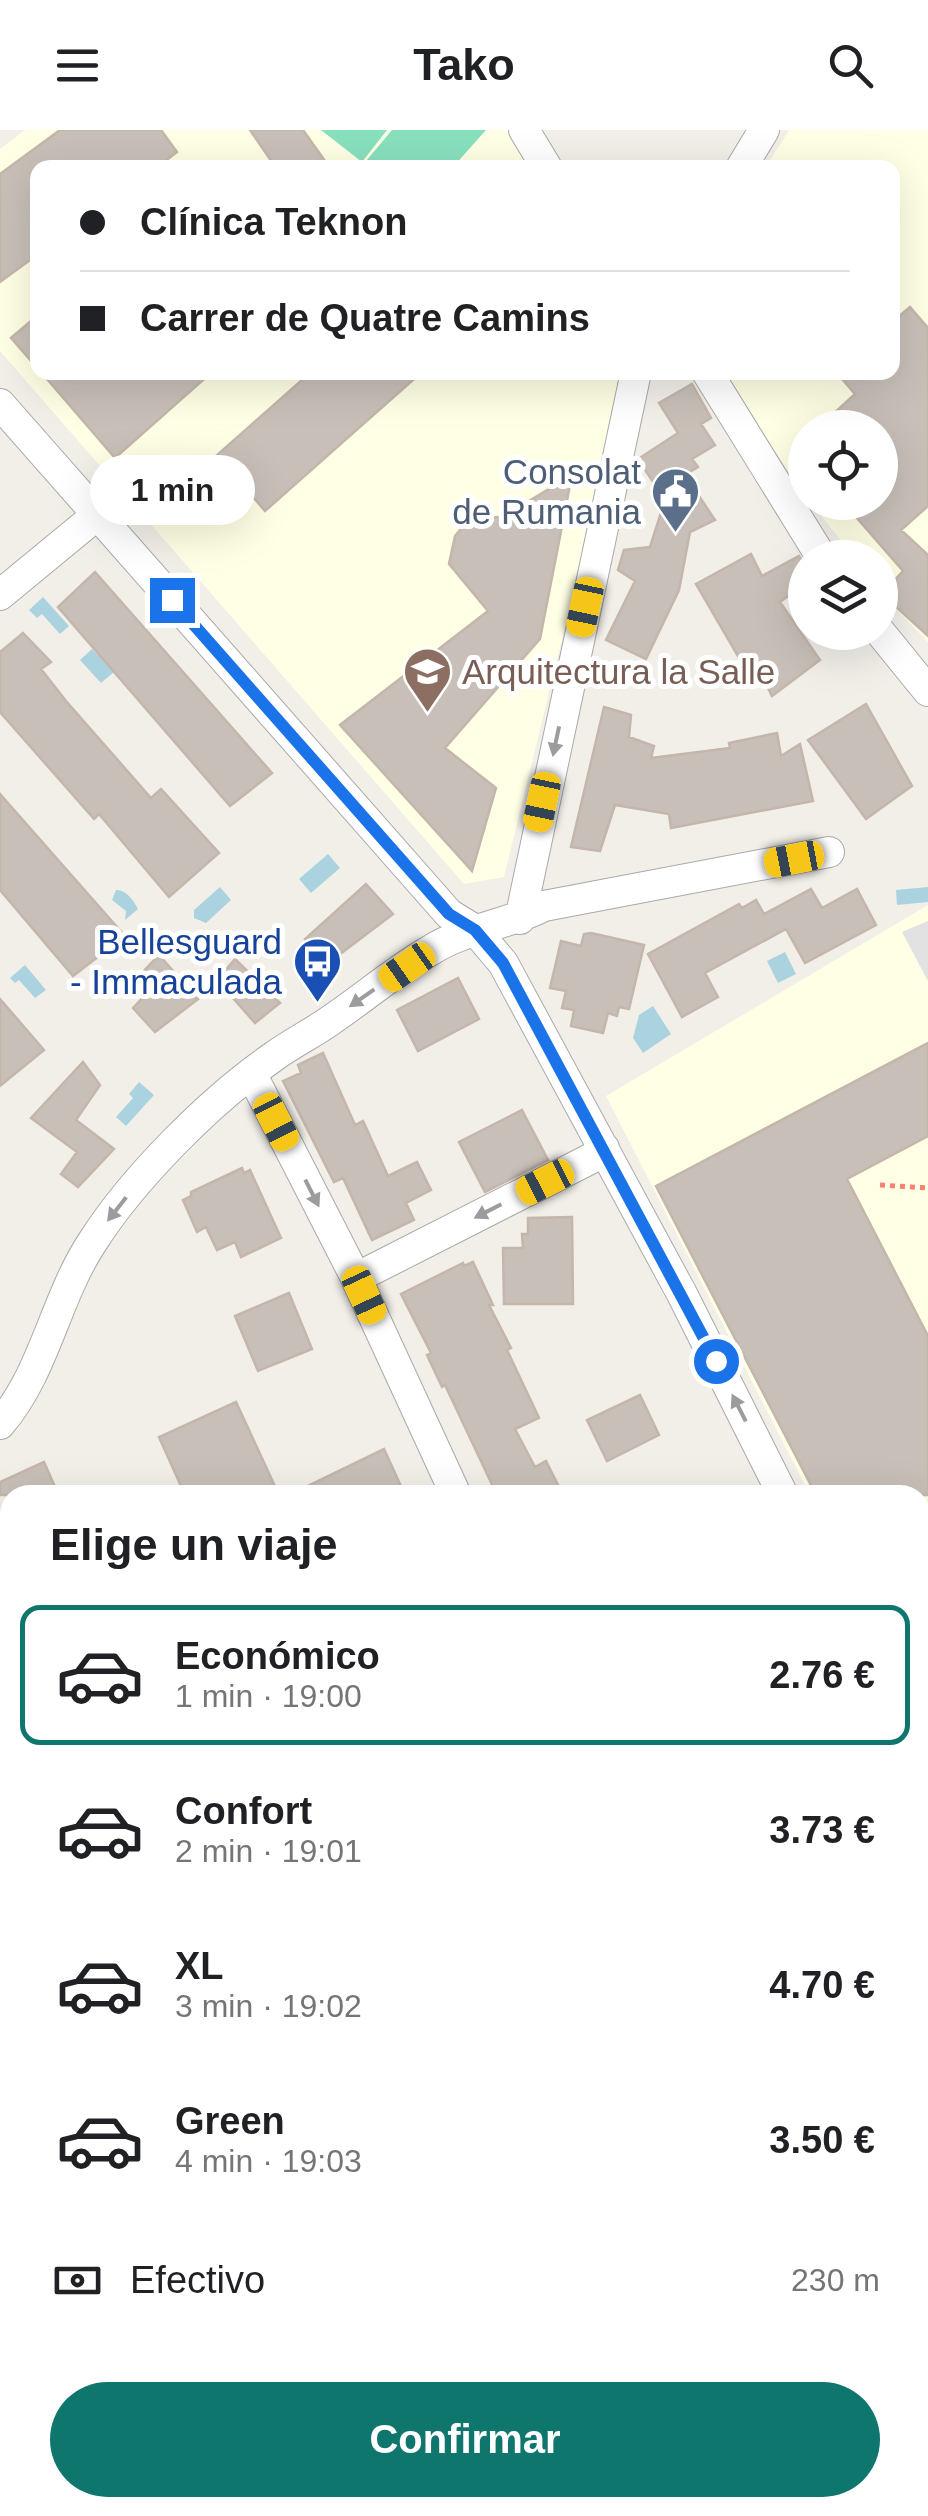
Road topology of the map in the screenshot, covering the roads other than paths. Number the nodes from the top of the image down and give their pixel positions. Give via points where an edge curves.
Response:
1 (524, 130) edge
2 (764, 130) edge
3 (542, 160) edge
4 (746, 160) edge
5 (634, 380) edge
6 (711, 380) edge
7 (0, 404) edge
8 (96, 515) junction
9 (811, 540) edge
10 (0, 595) edge
11 (895, 650) edge
12 (928, 691) edge
13 (829, 852) dead end
14 (520, 919) junction
15 (475, 930) junction
16 (252, 1075) junction
17 (604, 1148) junction
18 (356, 1278) junction
19 (0, 1424) edge
20 (451, 1485) edge
21 (778, 1485) edge

1 - 3 street
2 - 4 street
5 -> 14 street
6 - 9 street
7 - 8 street
8 - 10 street
8 - 15 street via 449,914
11 - 12 street
13 - 14 street via 544,906
14 - 15 street
15 -> 16 street via 433,948
15 - 17 street via 503,963
16 -> 18 street
16 -> 19 street via 164,1153 93,1240 25,1386
17 -> 18 street
21 -> 17 street
18 - 20 street

